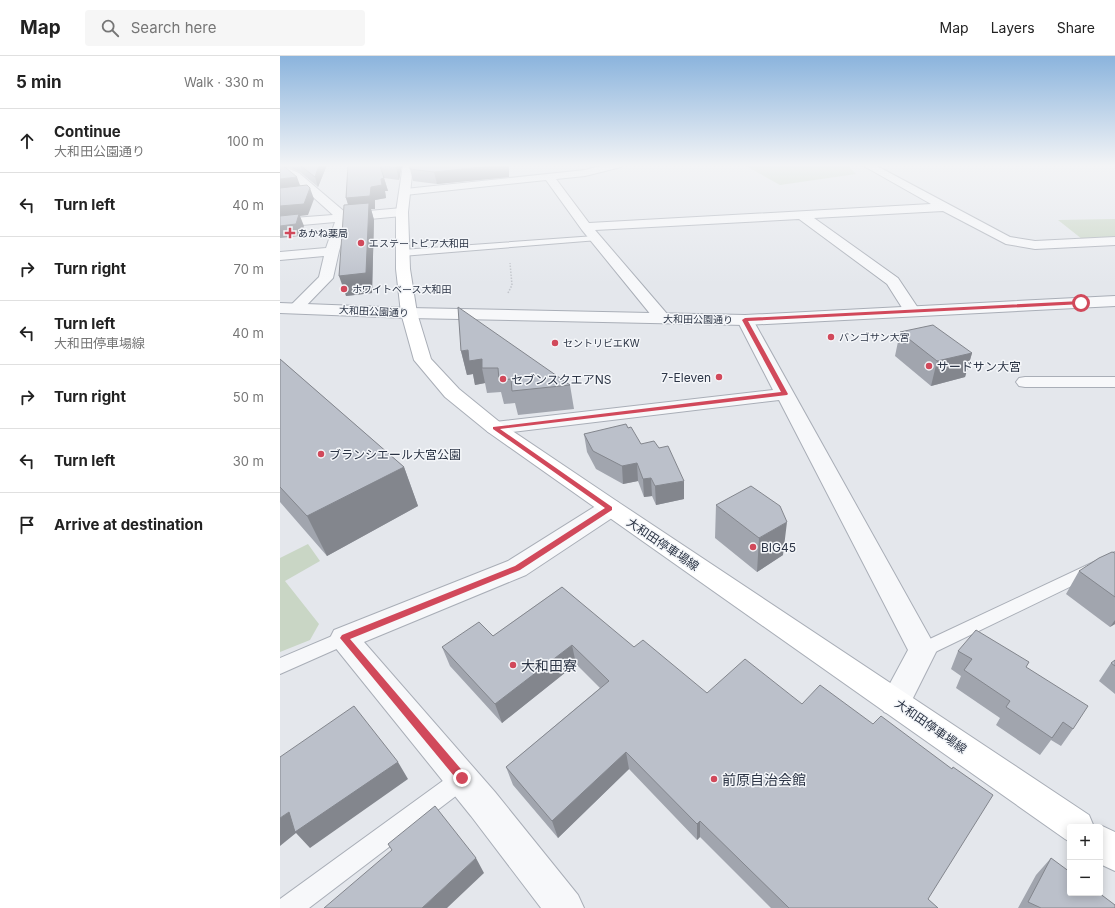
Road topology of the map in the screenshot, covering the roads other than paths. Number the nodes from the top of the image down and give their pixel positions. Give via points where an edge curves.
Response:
1 (330, 205) edge
2 (393, 205) edge
3 (404, 205) edge
4 (569, 205) edge
5 (940, 205) edge
6 (944, 207) junction
7 (802, 215) junction
8 (343, 217) junction
9 (280, 223) edge
10 (590, 233) junction
11 (1109, 241) edge
12 (332, 251) junction
13 (1115, 251) edge
14 (402, 253) junction
15 (280, 256) edge
16 (1115, 301) edge
17 (280, 308) edge
18 (296, 308) junction
19 (912, 311) junction
20 (409, 313) junction
21 (662, 318) junction
22 (745, 320) junction
23 (1025, 382) dead end
24 (1115, 382) edge
25 (785, 394) junction
26 (495, 428) junction
27 (610, 508) junction
28 (1115, 558) edge
29 (344, 638) junction
30 (923, 650) junction
31 (280, 666) edge
32 (895, 702) junction
33 (462, 778) junction
34 (1073, 824) edge
35 (1103, 845) edge
36 (1115, 853) edge
37 (289, 908) edge
38 (565, 908) edge

1 - 8 street
2 - 8 street
3 - 14 main road, 大和田停車場線
4 - 10 street
5 - 6 street
6 - 7 street
6 - 11 street via 1006,240 1035,245
7 - 10 street
7 - 19 street via 892,281
8 - 9 street
8 - 12 street
10 - 14 lane via 508,245
10 - 21 street
11 - 13 street
12 - 15 street
12 - 18 street via 326,278
14 - 20 main road, 大和田停車場線
16 - 19 street, 大和田公園通り
17 - 18 street, 大和田公園通り
18 - 20 street, 大和田公園通り
19 - 22 street, 大和田公園通り
20 - 21 street, 大和田公園通り
20 - 26 main road, 大和田停車場線 via 423,360 452,392
21 - 22 street, 大和田公園通り
22 - 25 street
23 - 24 street
25 - 26 street
25 - 30 street
26 - 27 main road, 大和田停車場線
27 - 29 street via 517,568
27 - 32 main road, 大和田停車場線
28 - 30 lane
29 - 31 lane
29 - 33 street
30 - 32 street
32 - 34 main road, 大和田停車場線
33 - 37 lane
33 - 38 street
35 - 36 main road

